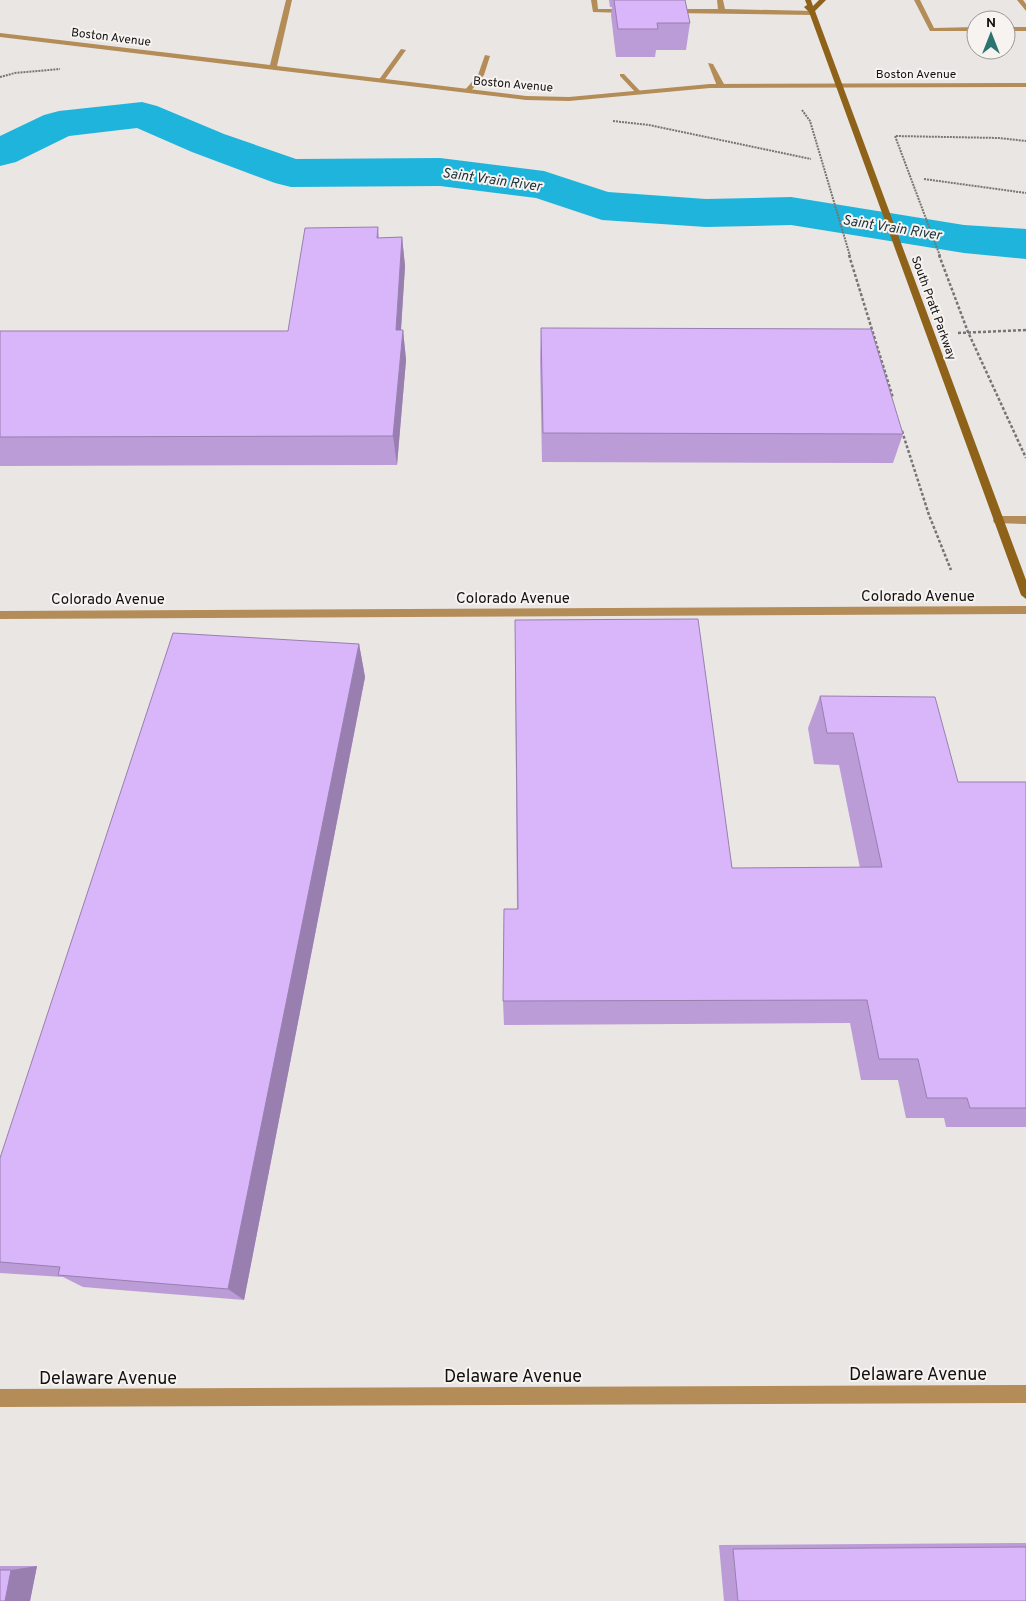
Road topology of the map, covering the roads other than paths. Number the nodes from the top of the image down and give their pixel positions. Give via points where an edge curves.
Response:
1 (289, 0) edge
2 (594, 0) edge
3 (720, 0) edge
4 (800, 0) edge
5 (808, 0) edge
6 (824, 0) edge
7 (917, 0) edge
8 (1020, 0) edge
9 (1026, 9) edge
10 (634, 11) edge
11 (664, 11) edge
12 (722, 11) junction
13 (812, 12) junction
14 (966, 29) edge
15 (0, 35) edge
16 (403, 50) dead end
17 (488, 56) dead end
18 (710, 64) dead end
19 (273, 68) junction
20 (622, 75) dead end
21 (381, 81) junction
22 (1026, 84) edge
23 (721, 86) junction
24 (839, 86) junction
25 (468, 92) junction
26 (639, 92) junction
27 (998, 520) junction
28 (1026, 520) edge
29 (1026, 596) edge
30 (1026, 610) edge
31 (0, 615) edge
32 (1026, 1394) edge
33 (0, 1398) edge

1 - 19 street
2 - 10 street via 595,11
3 - 12 street
4 - 13 main road
5 - 13 main road, South Pratt Parkway
6 - 13 main road
7 - 14 street via 932,30
8 - 9 street
11 - 12 street
12 - 13 street
13 - 24 main road, South Pratt Parkway
15 - 19 street, Boston Avenue
16 - 21 street
17 - 25 street
18 - 23 street
19 - 21 street, Boston Avenue
20 - 26 street
21 - 25 street, Boston Avenue
22 - 24 street, Boston Avenue
23 - 24 street, Boston Avenue
23 - 26 street, Boston Avenue
24 - 27 main road, South Pratt Parkway
25 - 26 street, Boston Avenue via 569,99
27 - 28 street
27 - 29 main road, South Pratt Parkway
30 - 31 street, Colorado Avenue
32 - 33 street, Delaware Avenue

